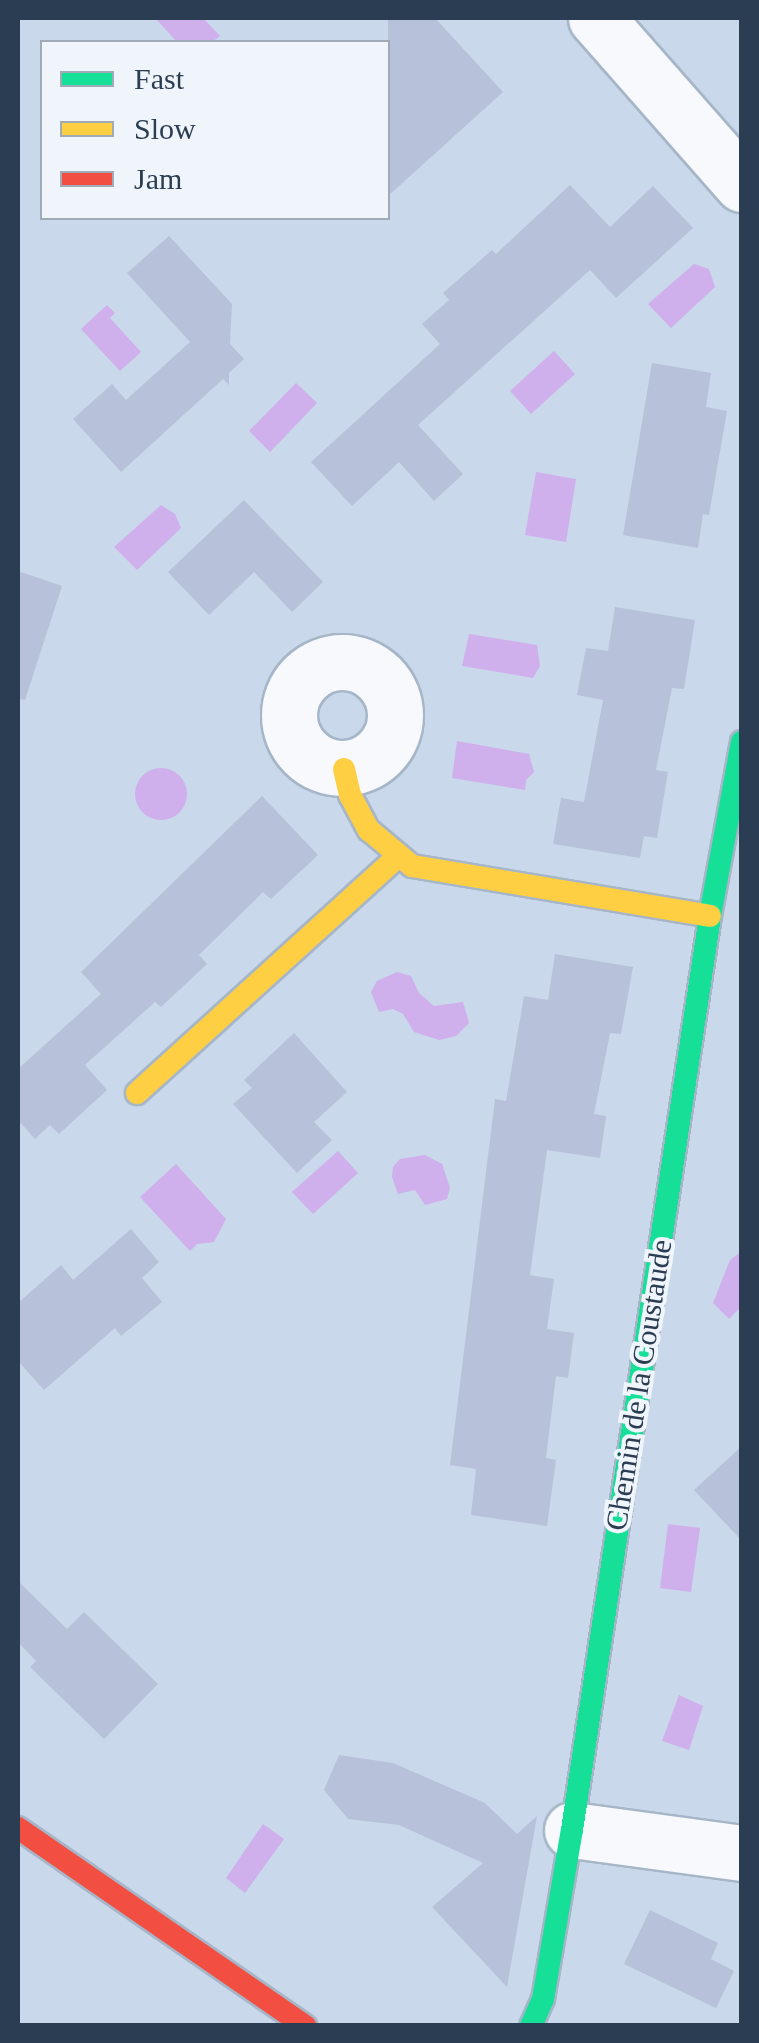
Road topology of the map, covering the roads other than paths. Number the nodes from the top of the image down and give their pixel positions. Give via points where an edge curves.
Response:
1 (596, 18) edge
2 (742, 184) edge
3 (742, 742) edge
4 (344, 769) dead end
5 (398, 856) junction
6 (710, 916) junction
7 (137, 1093) dead end
8 (18, 1828) edge
9 (572, 1830) junction
10 (742, 1853) edge
11 (304, 2026) edge
12 (531, 2026) edge

1 - 2 street
3 - 6 street, Chemin de la Coustaude
4 - 5 street via 369,830
5 - 6 street via 412,866
5 - 7 street
6 - 9 street, Chemin de la Coustaude
8 - 11 street
9 - 10 street
9 - 12 street, Chemin de la Coustaude via 543,2000

